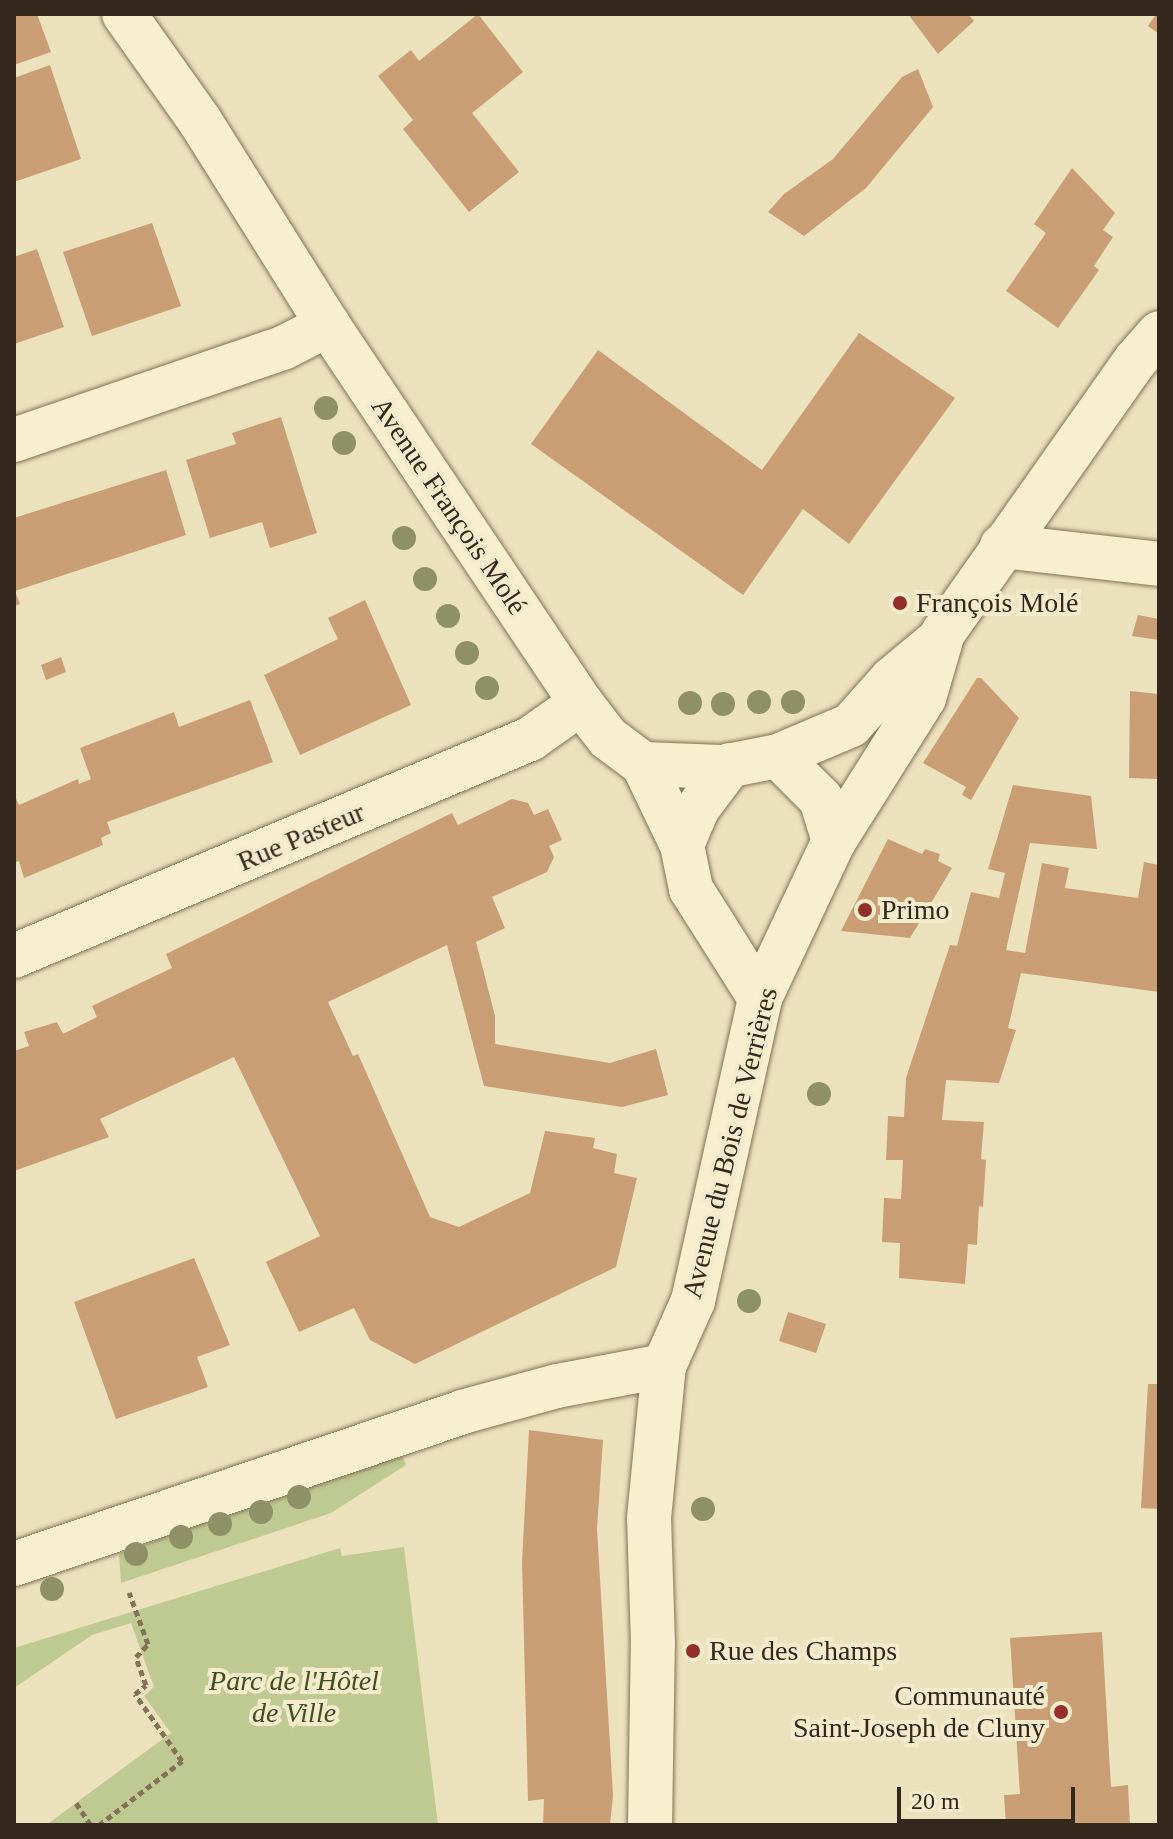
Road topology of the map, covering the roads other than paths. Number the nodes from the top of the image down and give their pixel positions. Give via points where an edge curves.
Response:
1 (124, 14) edge
2 (328, 325) junction
3 (1159, 333) edge
4 (14, 440) edge
5 (1002, 546) junction
6 (1159, 564) edge
7 (939, 640) junction
8 (581, 703) junction
9 (778, 756) junction
10 (643, 764) junction
11 (730, 765) junction
12 (834, 841) junction
13 (682, 845) junction
14 (800, 917) junction
15 (711, 921) junction
16 (14, 956) edge
17 (760, 998) junction
18 (664, 1366) junction
19 (14, 1564) edge
20 (650, 1825) edge

1 - 2 street, Avenue François Molé via 200,121
2 - 4 street via 283,348
2 - 8 street, Avenue François Molé
3 - 5 street, Avenue du Bois de Verrières
5 - 6 street
5 - 7 street, Avenue du Bois de Verrières
7 - 9 street, Avenue du Bois de Verrières via 892,679 851,725
7 - 12 street, Avenue du Bois de Verrières via 924,698
8 - 10 street, Avenue François Molé via 608,738
8 - 16 street, Rue Pasteur via 530,739
9 - 11 street, Avenue du Bois de Verrières
9 - 12 street via 821,799
10 - 11 street, Avenue du Bois de Verrières
10 - 13 street, Avenue François Molé
11 - 13 street via 697,809
12 - 14 street, Avenue du Bois de Verrières
13 - 15 street, Avenue François Molé via 691,889
14 - 15 street via 771,929
14 - 17 street, Avenue du Bois de Verrières
15 - 17 street, Avenue François Molé
17 - 18 street, Avenue du Bois de Verrières via 693,1301
18 - 19 street via 557,1386 462,1412
18 - 20 street, Avenue du Bois de Verrières via 649,1518

